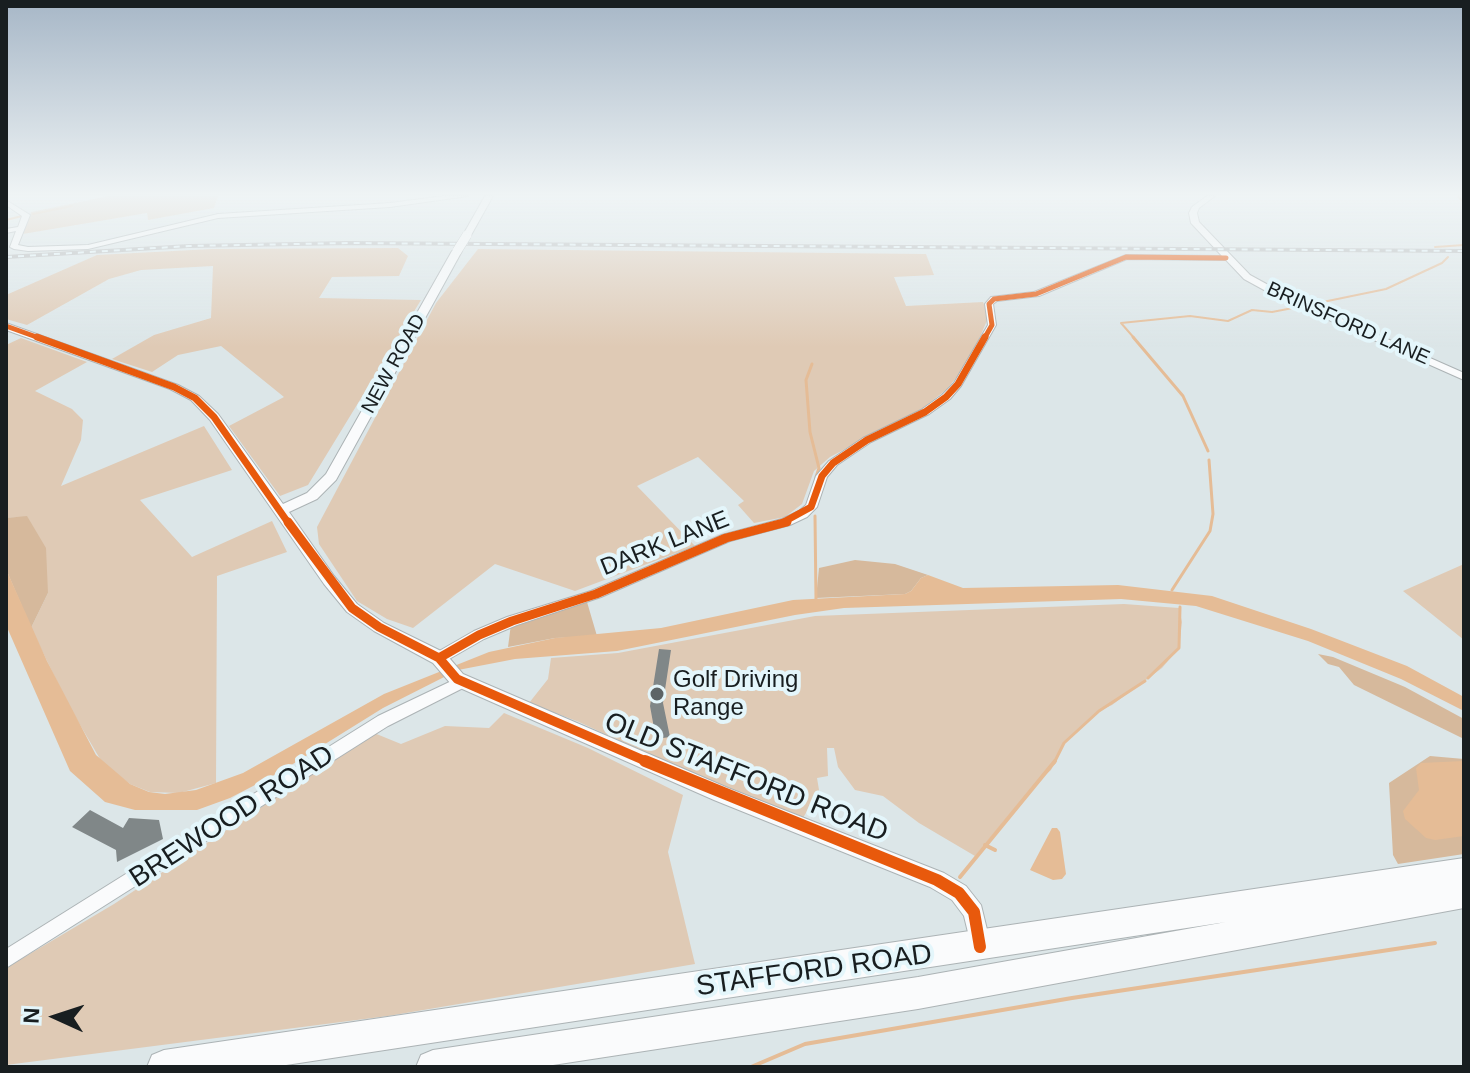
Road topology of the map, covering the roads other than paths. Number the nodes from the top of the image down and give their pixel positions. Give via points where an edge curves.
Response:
1 (16, 246) edge
2 (85, 246) edge
3 (460, 246) edge
4 (1215, 246) edge
5 (1226, 258) junction
6 (6, 326) edge
7 (1464, 377) edge
8 (280, 511) junction
9 (441, 661) junction
10 (459, 681) junction
11 (1461, 894) edge
12 (980, 947) junction
13 (6, 959) edge
14 (164, 1067) edge
15 (433, 1067) edge

1 - 2 street
3 - 8 street, NEW ROAD, bridge via 331,477 312,496
4 - 5 street, BRINSFORD LANE
5 - 7 street, BRINSFORD LANE via 1265,288
5 - 9 street, DARK LANE via 1126,257 1036,294 994,299 989,304 992,325 958,384 925,412 833,463 803,514 726,538 596,594 512,621 479,635
6 - 8 street via 195,398
8 - 9 street via 352,608
9 - 10 street
10 - 12 street, OLD STAFFORD ROAD via 937,880 959,893 974,912
10 - 13 street, BREWOOD ROAD via 383,721
11 - 12 highway, STAFFORD ROAD
11 - 15 highway, STAFFORD ROAD via 918,993
12 - 14 highway, STAFFORD ROAD

